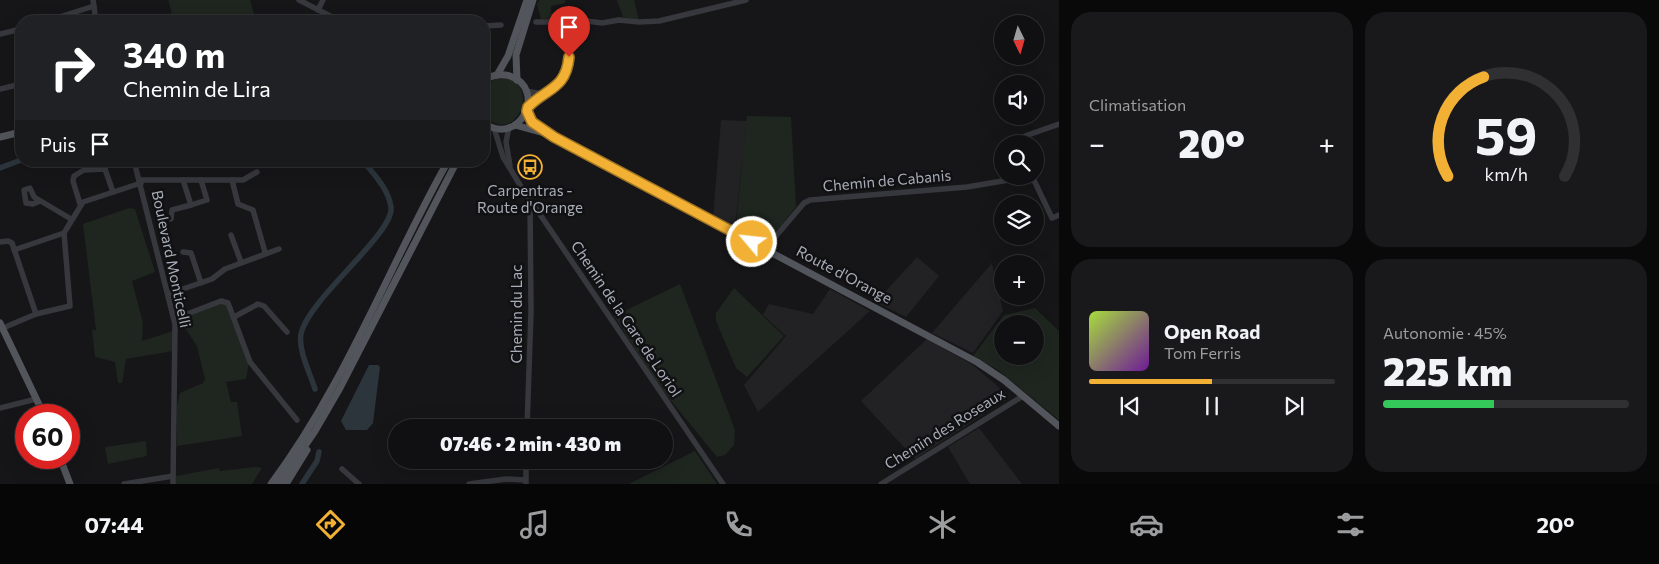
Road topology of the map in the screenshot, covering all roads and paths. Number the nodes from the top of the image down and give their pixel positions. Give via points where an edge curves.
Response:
1 (89, 0) edge
2 (299, 0) edge
3 (323, 0) edge
4 (527, 0) edge
5 (533, 0) edge
6 (746, 0) edge
7 (92, 5) edge
8 (318, 10) junction
9 (64, 15) edge
10 (328, 15) edge
11 (536, 22) dead end
12 (572, 22) junction
13 (501, 25) dead end
14 (490, 26) edge
15 (15, 30) edge
16 (0, 34) edge
17 (497, 75) junction
18 (490, 78) edge
19 (517, 80) junction
20 (15, 85) edge
21 (0, 89) edge
22 (526, 90) junction
23 (546, 94) junction
24 (527, 109) junction
25 (1059, 124) edge
26 (512, 126) junction
27 (490, 127) edge
28 (490, 131) edge
29 (15, 133) edge
30 (1028, 135) edge
31 (0, 137) edge
32 (554, 137) junction
33 (136, 167) edge
34 (445, 167) edge
35 (454, 167) edge
36 (510, 168) junction
37 (257, 172) dead end
38 (183, 180) junction
39 (201, 180) junction
40 (232, 180) junction
41 (141, 181) junction
42 (994, 182) edge
43 (1036, 185) edge
44 (113, 192) junction
45 (530, 200) junction
46 (40, 201) dead end
47 (80, 204) junction
48 (191, 205) junction
49 (1059, 215) edge
50 (171, 219) dead end
51 (71, 220) junction
52 (64, 233) junction
53 (231, 235) dead end
54 (0, 242) edge
55 (279, 249) dead end
56 (765, 249) junction
57 (14, 250) junction
58 (183, 252) dead end
59 (265, 252) junction
60 (242, 262) junction
61 (201, 283) junction
62 (168, 294) junction
63 (268, 299) dead end
64 (264, 306) junction
65 (36, 314) junction
66 (234, 317) junction
67 (174, 319) junction
68 (1, 325) edge
69 (287, 332) dead end
70 (1022, 396) junction
71 (36, 398) junction
72 (39, 404) edge
73 (0, 408) edge
74 (527, 419) edge
75 (297, 420) dead end
76 (1059, 426) edge
77 (316, 431) junction
78 (64, 469) edge
79 (342, 469) dead end
80 (526, 469) edge
81 (173, 476) junction
82 (526, 482) edge
83 (70, 484) edge
84 (124, 484) edge
85 (173, 484) edge
86 (269, 484) edge
87 (279, 484) edge
88 (286, 484) edge
89 (359, 484) edge
90 (469, 484) edge
91 (723, 484) edge
92 (881, 484) edge

1 - 7 street
2 - 8 street
3 - 8 street
4 - 17 main road via 508,56
5 - 19 main road via 516,55
6 - 12 street via 659,21
7 - 9 street
8 - 10 street
11 - 12 street
12 - 23 street via 566,73
13 - 14 street
15 - 16 street
17 - 18 main road
17 - 19 main road via 508,75
19 - 22 main road
20 - 21 street
22 - 23 street
22 - 24 main road
23 - 24 street
24 - 26 main road
24 - 32 main road, Route d'Orange via 532,122
25 - 30 street
26 - 27 main road, Route d'Orange
26 - 32 main road, Route d'Orange
26 - 36 street, Chemin de la Gare de Loriol via 506,142
28 - 36 street, Chemin de la Gare de Loriol
29 - 31 main road
32 - 56 main road, Route d'Orange
33 - 41 street, Boulevard Monticelli
34 - 86 main road via 328,396
35 - 77 main road
36 - 45 street, Chemin de la Gare de Loriol
37 - 40 street via 248,178
38 - 39 street
38 - 41 street
38 - 48 street
39 - 40 street
39 - 48 street via 207,200
40 - 59 street via 238,204 253,210
41 - 44 street
41 - 62 street, Boulevard Monticelli
42 - 56 street, Chemin de Cabanis via 810,200
43 - 49 street, Chemin de Cabanis via 1052,218
44 - 47 street
44 - 47 street via 105,169 84,170 74,176 73,181
45 - 74 street, Chemin du Lac
45 - 91 street, Chemin de la Gare de Loriol
46 - 51 street
47 - 51 street
48 - 50 street via 172,210
51 - 52 street
52 - 57 street
52 - 65 street via 70,306
53 - 60 street
54 - 57 street via 12,243
55 - 59 street
56 - 70 main road, Route d'Orange via 977,362
57 - 65 street
58 - 61 street via 191,253
59 - 60 street
60 - 61 street
61 - 62 street
62 - 67 street, Boulevard Monticelli
63 - 64 street
64 - 66 street via 258,304
64 - 69 street
65 - 68 street
66 - 67 street via 228,302 221,301
66 - 75 street via 250,362
67 - 81 street, Boulevard Monticelli
68 - 71 main road
70 - 76 main road, Route d'Orange
70 - 92 street, Chemin des Roseaux
71 - 72 main road
71 - 73 street
77 - 87 main road
77 - 88 main road
78 - 83 main road
79 - 89 street
80 - 82 street
81 - 84 street
81 - 85 street, Boulevard Monticelli
82 - 90 street via 506,479

